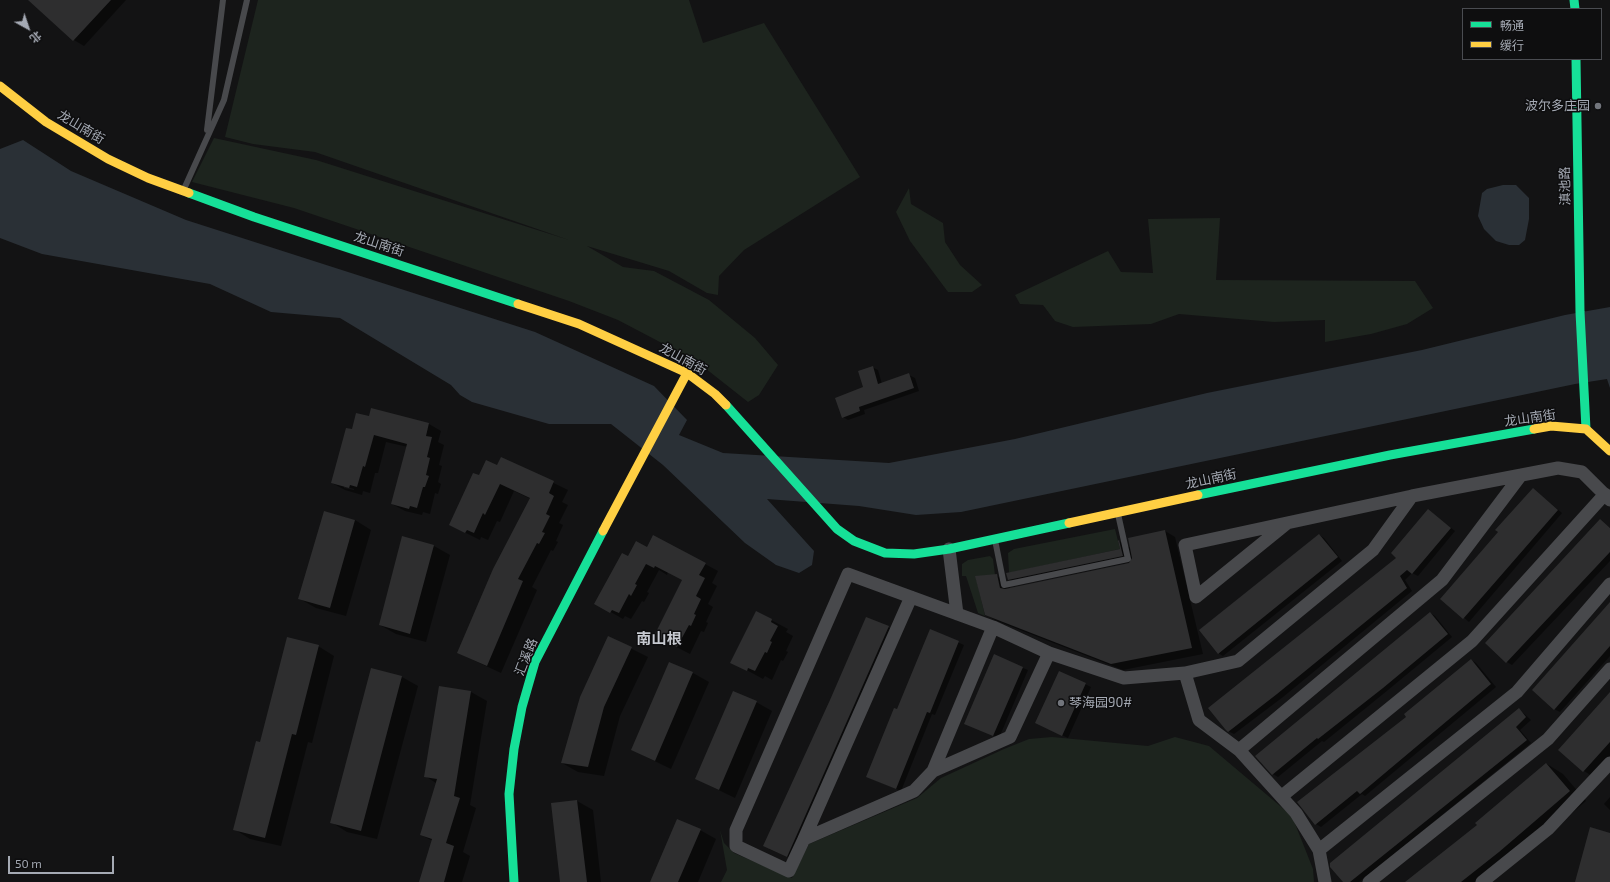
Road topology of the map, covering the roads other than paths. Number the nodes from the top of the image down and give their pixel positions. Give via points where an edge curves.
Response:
1 (223, 0) edge
2 (246, 0) edge
3 (1576, 60) edge
4 (0, 86) edge
5 (207, 136) junction
6 (183, 192) junction
7 (687, 373) junction
8 (1586, 429) junction
9 (1610, 451) edge
10 (1521, 475) junction
11 (1412, 496) junction
12 (1607, 497) edge
13 (1118, 513) junction
14 (1286, 524) junction
15 (995, 539) junction
16 (950, 549) junction
17 (1610, 584) edge
18 (911, 597) junction
19 (957, 614) junction
20 (993, 627) junction
21 (1049, 652) junction
22 (1610, 669) edge
23 (1185, 673) junction
24 (1239, 750) junction
25 (1610, 763) edge
26 (933, 771) junction
27 (1282, 796) junction
28 (804, 839) junction
29 (1319, 850) junction
30 (514, 882) edge
31 (1325, 882) edge
32 (1369, 882) edge
33 (1482, 882) edge

1 - 5 lane
2 - 5 lane via 224,100
3 - 8 street, 滇池路 via 1580,312
4 - 6 street, 龙山南街 via 46,122 83,145 129,169
5 - 6 lane
6 - 7 street, 龙山南街 via 579,324
7 - 16 street, 龙山南街 via 715,394 837,529 854,541 874,550 890,553 914,554
7 - 30 street, 汇溪路 via 535,662 522,707 509,794
8 - 9 street
8 - 13 street, 龙山南街 via 1551,426 1390,455
10 - 11 street
10 - 12 street via 1558,468 1582,472
10 - 24 street via 1442,580
11 - 14 street
11 - 23 street via 1373,550 1238,661
12 - 27 street via 1472,641
13 - 15 street, 龙山南街
13 - 15 lane via 1128,559 1012,584 1004,585
14 - 14 street via 1185,545 1196,597 1244,558
15 - 16 street, 龙山南街
16 - 19 street
17 - 29 street via 1517,692
18 - 19 street
18 - 28 street
18 - 28 street via 848,574 736,830 736,846 789,871
19 - 20 street
20 - 21 street
20 - 26 street
21 - 23 street via 1124,678
21 - 26 street via 1010,737
22 - 32 street via 1548,739
23 - 24 street via 1198,720
24 - 27 street
25 - 33 street via 1548,829
26 - 28 street via 914,791
27 - 29 street
29 - 31 street

